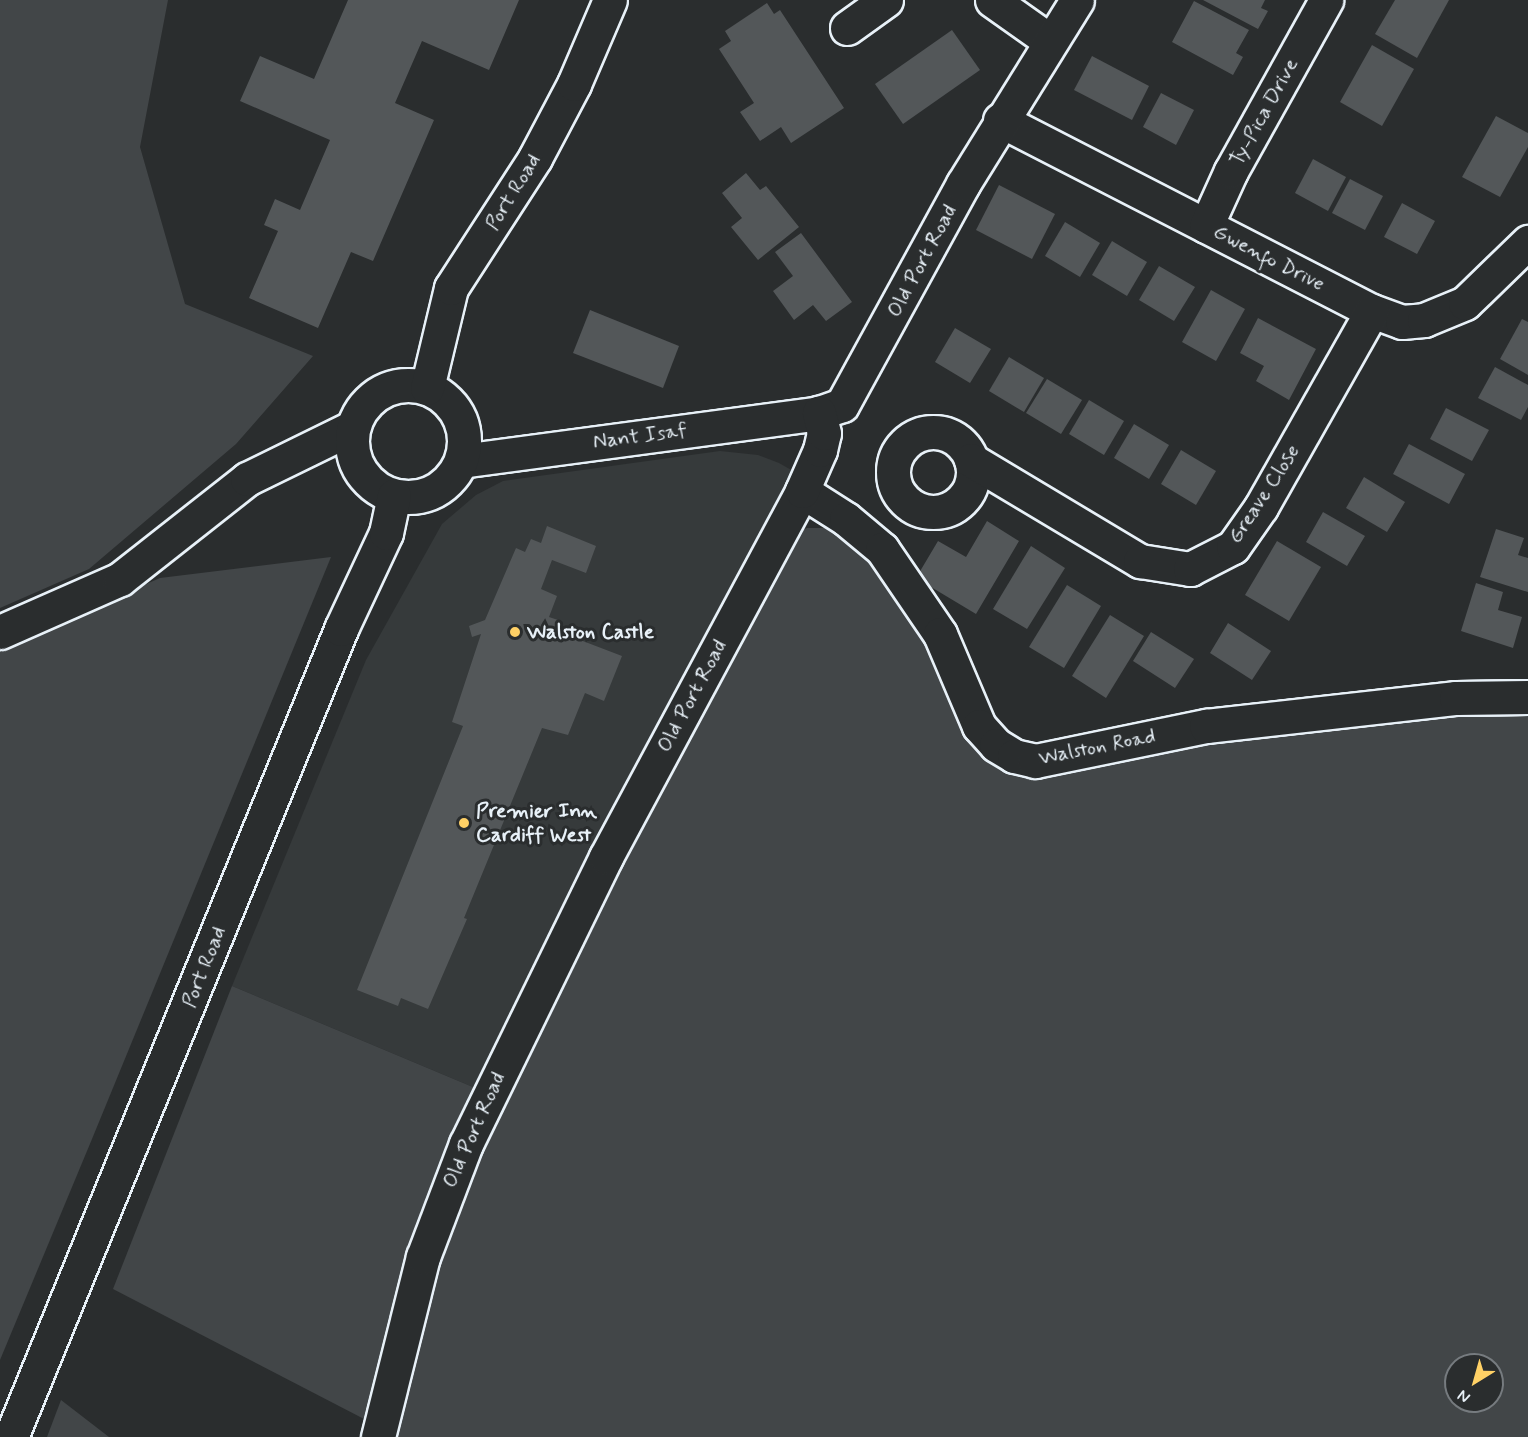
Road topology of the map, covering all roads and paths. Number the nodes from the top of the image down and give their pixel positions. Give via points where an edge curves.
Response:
1 (610, 0) edge
2 (886, 0) edge
3 (992, 0) edge
4 (1077, 0) edge
5 (1326, 0) edge
6 (847, 28) dead end
7 (1050, 41) junction
8 (1000, 120) junction
9 (1206, 226) junction
10 (1528, 242) edge
11 (1372, 311) junction
12 (427, 388) junction
13 (819, 413) junction
14 (353, 427) junction
15 (461, 460) junction
16 (971, 460) dead end
17 (802, 491) junction
18 (394, 496) junction
19 (0, 632) edge
20 (1528, 697) edge
21 (11, 1437) edge
22 (378, 1437) edge

1 - 12 street, Port Road via 574,84 535,158 451,288
2 - 6 street
3 - 7 street
4 - 7 street, Old Port Road
5 - 9 street, Ty-Pica Drive via 1231,171
7 - 8 street, Old Port Road
8 - 9 street, Gwenfo Drive
8 - 13 street, Old Port Road via 853,389 842,405
9 - 11 street, Gwenfo Drive
10 - 11 street, Gwenfo Drive via 1482,289 1445,314 1401,322
11 - 16 street, Greave Close via 1261,507 1233,547 1190,569 1140,561
12 - 14 street via 393,387 375,395
12 - 15 street via 444,398 456,412 464,431
13 - 15 street, Nant Isaf
13 - 17 street, Old Port Road via 824,434
14 - 18 street via 353,456 362,474 376,488
14 - 19 street via 246,479 120,579
15 - 18 street via 451,478 436,490 418,497
17 - 20 street, Walston Road via 846,519 882,549 940,634 979,726 996,746 1014,756 1035,761 1206,726 1456,698
17 - 22 street, Old Port Road via 606,857 466,1144 423,1257
18 - 21 street, Port Road via 386,533 341,629

